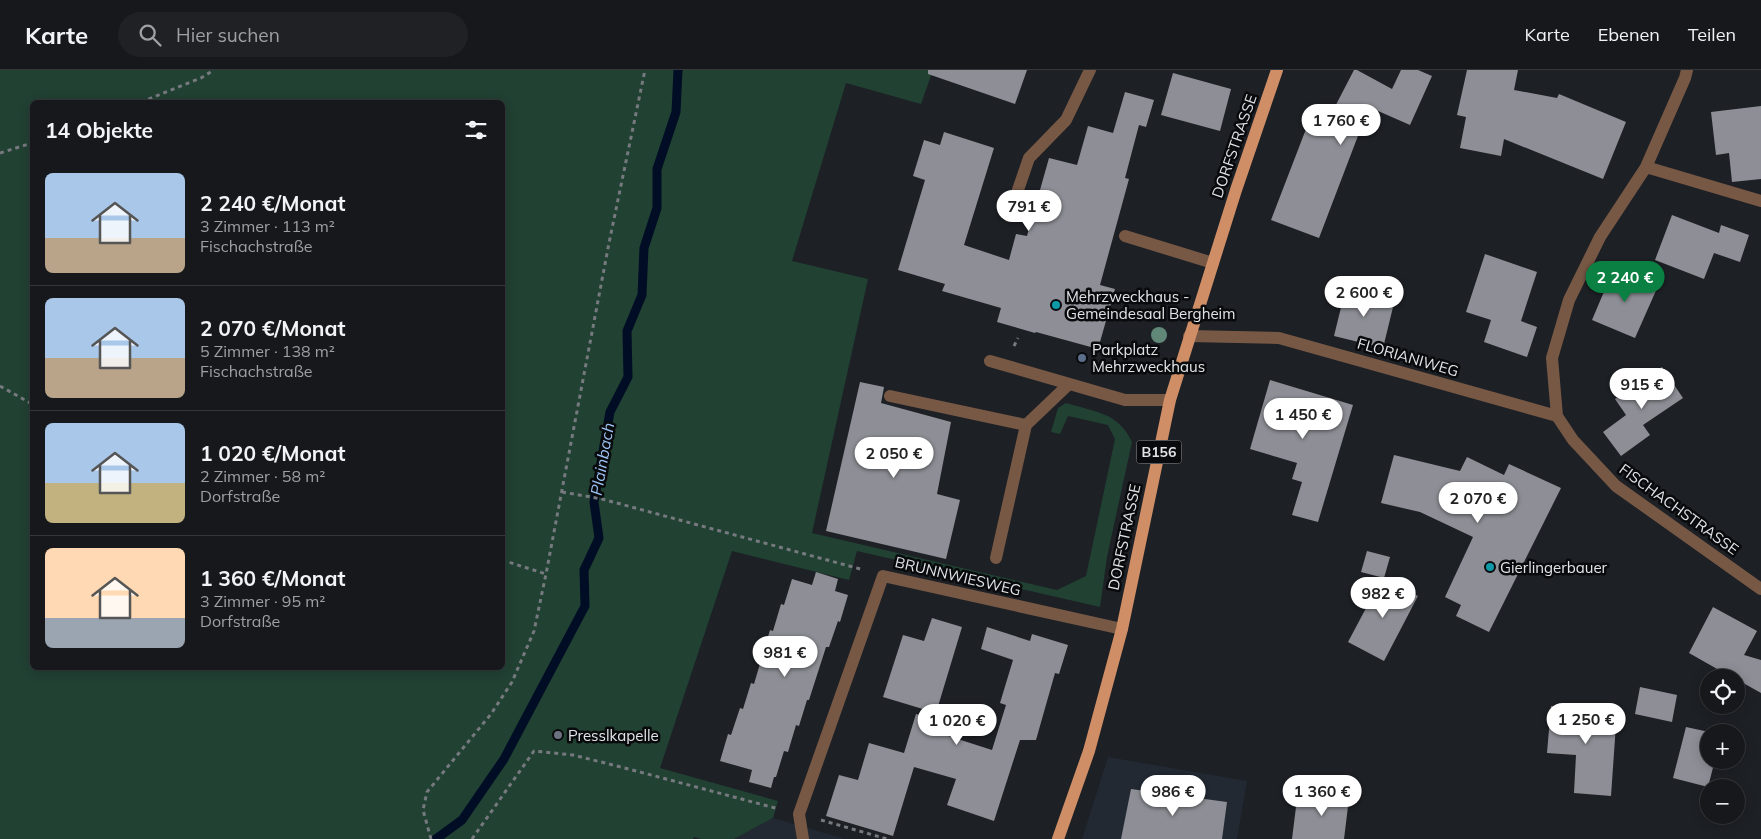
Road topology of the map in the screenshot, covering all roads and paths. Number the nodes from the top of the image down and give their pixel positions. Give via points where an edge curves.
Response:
1 (214, 70) edge
2 (645, 70) edge
3 (1090, 70) edge
4 (1277, 70) edge
5 (1686, 70) edge
6 (146, 100) edge
7 (30, 144) edge
8 (0, 153) edge
9 (1646, 166) junction
10 (1761, 201) edge
11 (1008, 216) dead end
12 (1125, 236) dead end
13 (1213, 263) junction
14 (1189, 336) junction
15 (990, 361) dead end
16 (1069, 384) junction
17 (0, 386) edge
18 (890, 396) dead end
19 (1170, 400) junction
20 (30, 403) edge
21 (1557, 416) junction
22 (1026, 425) junction
23 (562, 492) junction
24 (996, 558) dead end
25 (505, 561) edge
26 (546, 574) junction
27 (883, 576) junction
28 (1761, 589) edge
29 (1122, 630) junction
30 (799, 814) junction
31 (431, 839) edge
32 (472, 839) edge
33 (803, 839) edge
34 (887, 839) edge
35 (1058, 839) edge

1 - 6 path
2 - 23 path
3 - 11 street via 1066,120 1029,158
4 - 13 main road, DORFSTRASSE / B156
5 - 9 street, FISCHACHSTRASSE
7 - 8 path
9 - 10 street
9 - 21 street, FISCHACHSTRASSE via 1600,237 1568,300 1552,358
12 - 13 street
13 - 14 main road, DORFSTRASSE / B156
14 - 19 main road, DORFSTRASSE / B156
14 - 21 street, FLORIANIWEG via 1278,338
15 - 16 street
16 - 19 street via 1125,400
16 - 22 street
17 - 20 path
18 - 22 street
19 - 29 main road, DORFSTRASSE / B156
21 - 28 street, FISCHACHSTRASSE via 1573,440 1616,486
22 - 24 street
23 - 26 path
23 - 27 path via 602,499
25 - 26 path
26 - 31 path via 534,631 512,682 491,714 427,792 423,810
27 - 29 street, BRUNNWIESWEG
27 - 30 street, BRUNNWIESWEG
29 - 35 main road, DORFSTRASSE / B156 via 1089,751
30 - 32 path via 621,766 573,755 534,752
30 - 33 street, BRUNNWIESWEG
30 - 34 path

